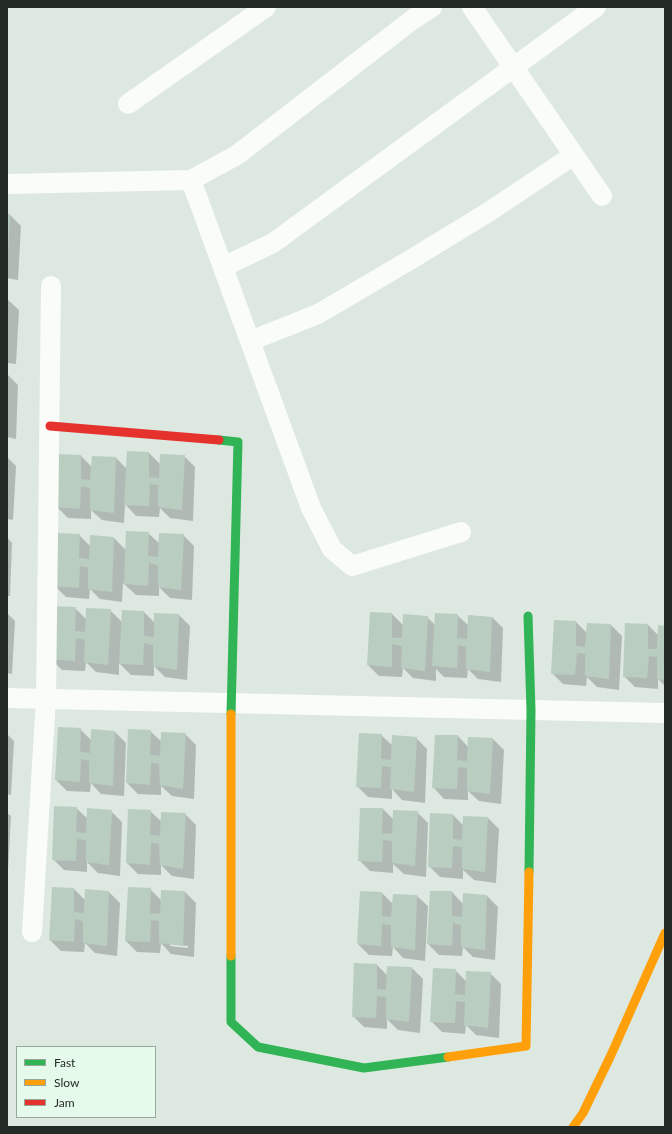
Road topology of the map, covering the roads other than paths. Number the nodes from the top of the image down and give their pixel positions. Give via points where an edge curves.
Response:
1 (266, 7) edge
2 (432, 7) edge
3 (472, 7) edge
4 (596, 7) edge
5 (514, 68) junction
6 (128, 104) dead end
7 (574, 155) junction
8 (191, 180) junction
9 (7, 184) edge
10 (602, 196) dead end
11 (223, 267) junction
12 (51, 286) dead end
13 (250, 341) junction
14 (50, 426) junction
15 (461, 532) dead end
16 (528, 616) dead end
17 (7, 698) edge
18 (46, 698) junction
19 (231, 703) junction
20 (531, 710) junction
21 (665, 713) edge
22 (32, 932) dead end
23 (665, 933) edge
24 (573, 1127) edge

1 - 6 street
2 - 8 street via 237,155
3 - 5 street
4 - 5 street
5 - 7 street
5 - 11 street via 273,243
7 - 10 street
7 - 13 street via 487,213 324,310
8 - 9 street
8 - 11 street
11 - 13 street
12 - 14 street
13 - 15 street via 311,508 332,549 352,566
14 - 18 street
14 - 19 street via 238,442
16 - 20 street
17 - 18 street
18 - 19 street
18 - 22 street
19 - 20 street
19 - 20 street via 231,1022 258,1047 364,1068 526,1046
20 - 21 street
23 - 24 street via 611,1055 583,1113

